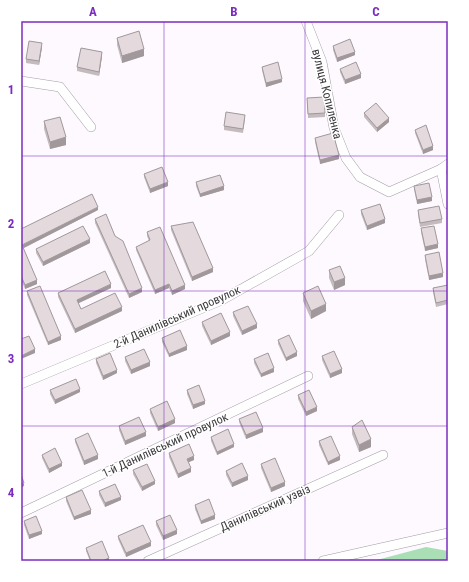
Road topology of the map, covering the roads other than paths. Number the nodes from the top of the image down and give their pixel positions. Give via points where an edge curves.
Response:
1 (306, 21) edge
2 (21, 81) edge
3 (91, 127) dead end
4 (444, 166) edge
5 (448, 204) edge
6 (339, 215) dead end
7 (308, 376) dead end
8 (21, 384) edge
9 (383, 455) dead end
10 (21, 513) edge
11 (448, 533) edge
12 (148, 561) edge
13 (323, 561) edge

1 - 4 street, вулиця Копиленка via 322,62 334,128 346,158 360,177 389,192
2 - 3 street via 60,87
4 - 5 street
6 - 8 street, 2-й Данилівський провулок via 309,251 222,300
7 - 10 street, 1-й Данилівський провулок
9 - 12 street, Данилівський узвіз
11 - 13 street

